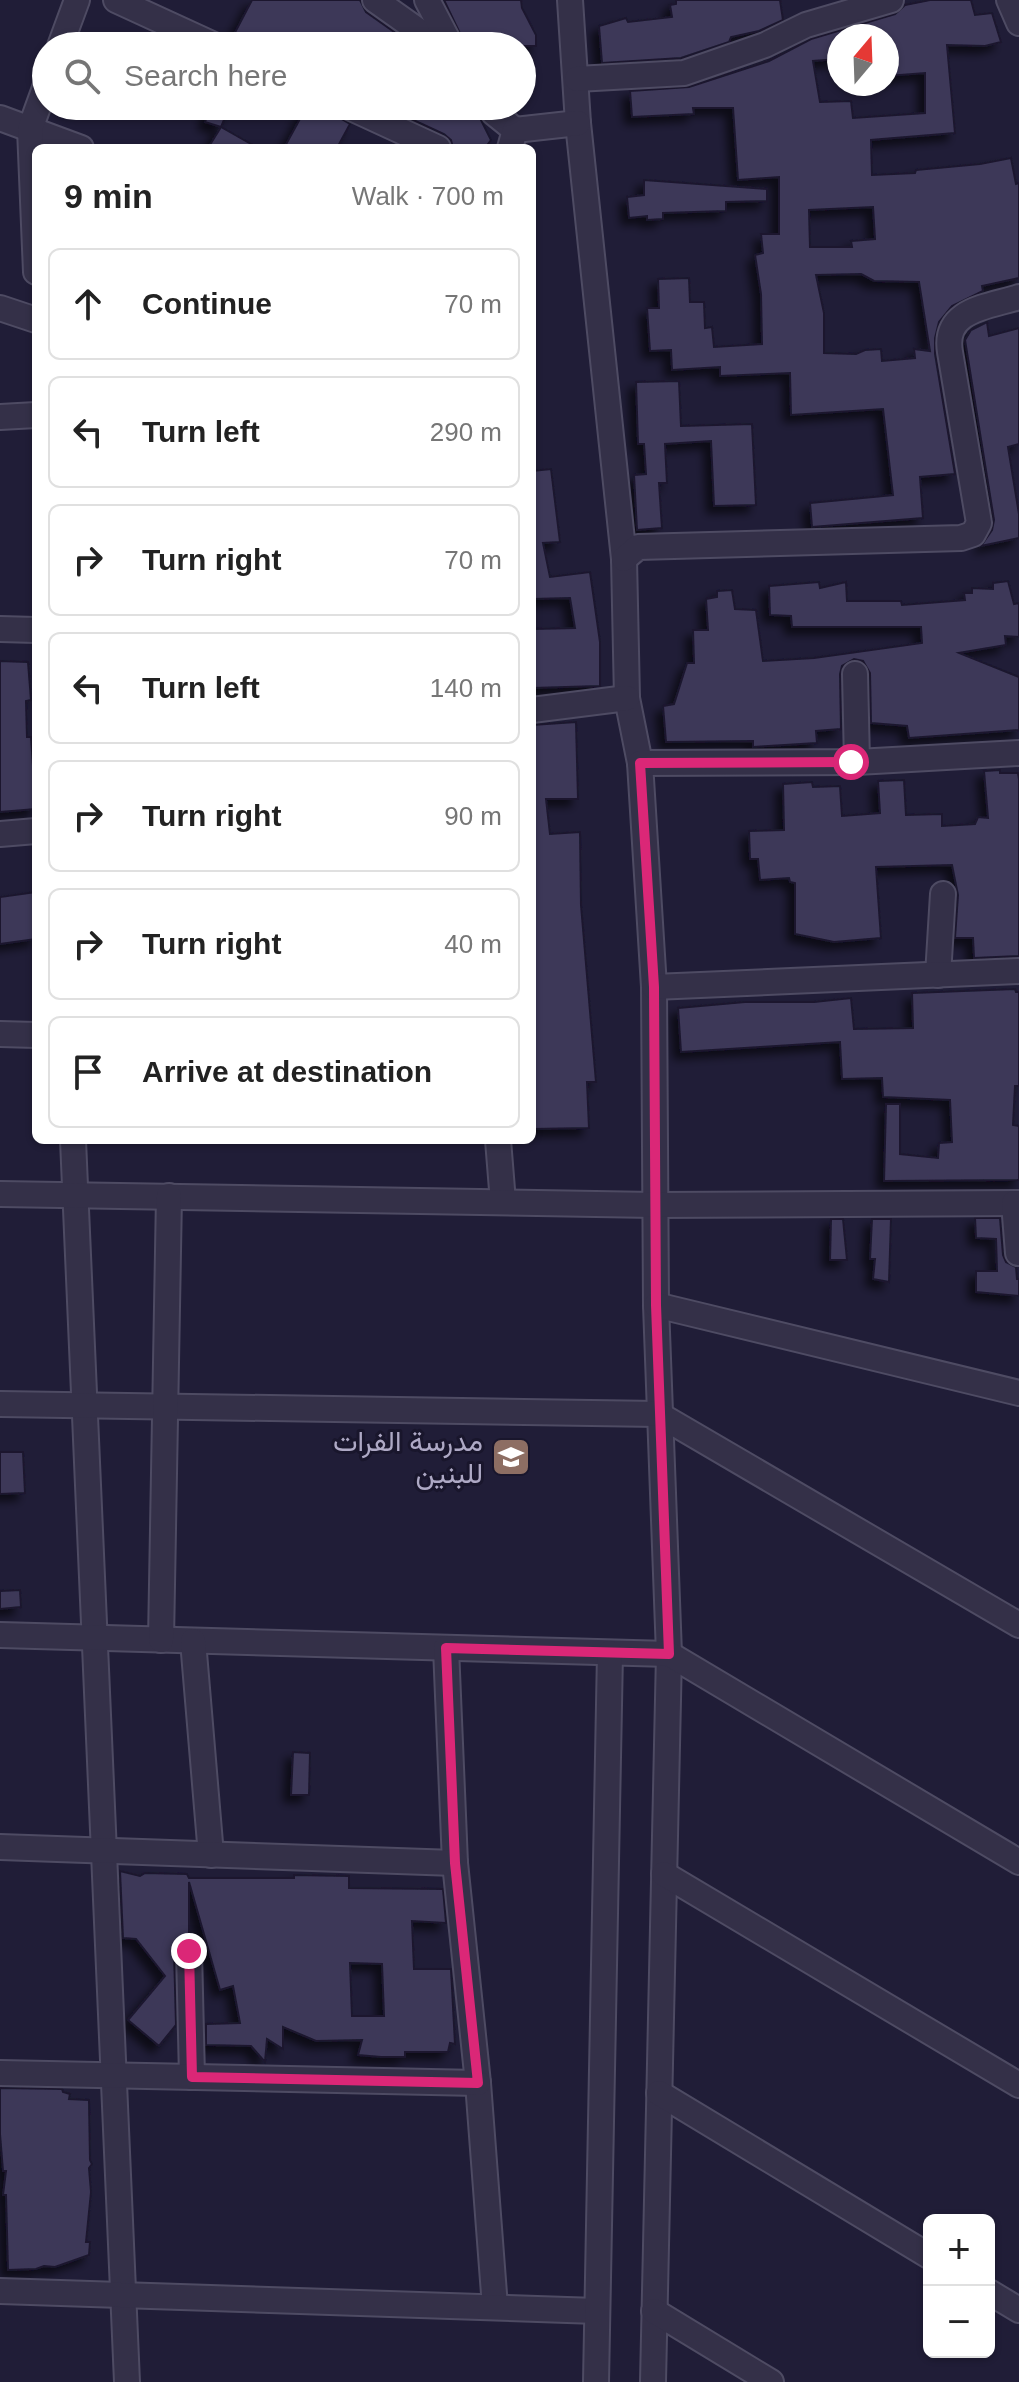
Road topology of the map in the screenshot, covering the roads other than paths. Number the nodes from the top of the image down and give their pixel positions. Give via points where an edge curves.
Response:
1 (77, 0) edge
2 (116, 0) edge
3 (375, 0) edge
4 (427, 0) edge
5 (570, 0) edge
6 (891, 0) edge
7 (1009, 0) edge
8 (1019, 23) edge
9 (65, 32) edge
10 (186, 32) edge
11 (420, 32) edge
12 (444, 32) edge
13 (577, 79) junction
14 (0, 118) edge
15 (33, 120) edge
16 (377, 120) edge
17 (499, 120) edge
18 (578, 123) junction
19 (30, 129) junction
20 (513, 139) edge
21 (70, 144) edge
22 (429, 144) edge
23 (32, 177) edge
24 (1019, 297) edge
25 (0, 308) edge
26 (32, 319) edge
27 (32, 415) edge
28 (0, 417) edge
29 (624, 559) junction
30 (0, 629) edge
31 (32, 630) edge
32 (855, 674) dead end
33 (627, 698) junction
34 (536, 709) edge
35 (1019, 753) edge
36 (857, 762) junction
37 (640, 763) junction
38 (32, 831) edge
39 (0, 834) edge
40 (943, 894) dead end
41 (1019, 971) edge
42 (938, 975) junction
43 (654, 987) junction
44 (0, 1034) edge
45 (32, 1035) edge
46 (73, 1144) edge
47 (498, 1144) edge
48 (0, 1194) edge
49 (76, 1195) junction
50 (169, 1196) junction
51 (503, 1202) junction
52 (1016, 1203) edge
53 (654, 1205) junction
54 (1018, 1253) edge
55 (656, 1305) junction
56 (1019, 1393) edge
57 (0, 1404) edge
58 (85, 1405) junction
59 (165, 1406) junction
60 (658, 1414) junction
61 (1019, 1625) edge
62 (0, 1635) edge
63 (95, 1637) junction
64 (161, 1640) junction
65 (193, 1641) junction
66 (446, 1648) junction
67 (610, 1653) junction
68 (669, 1654) junction
69 (0, 1847) edge
70 (104, 1851) junction
71 (211, 1855) junction
72 (1019, 1862) edge
73 (455, 1863) junction
74 (664, 1874) junction
75 (189, 1951) dead end
76 (0, 2073) edge
77 (114, 2076) junction
78 (192, 2077) junction
79 (478, 2083) junction
80 (1019, 2085) edge
81 (659, 2093) junction
82 (923, 2252) edge
83 (0, 2282) edge
84 (0, 2291) edge
85 (123, 2295) junction
86 (995, 2296) edge
87 (495, 2307) junction
88 (1019, 2310) edge
89 (597, 2311) junction
90 (654, 2311) junction
91 (127, 2382) edge
92 (596, 2382) edge
93 (653, 2382) edge
94 (771, 2382) edge

1 - 9 street
2 - 10 street
3 - 11 street
4 - 12 street
5 - 13 street
6 - 13 street via 806,25 684,73
7 - 8 street
13 - 18 street
14 - 19 street
15 - 19 street
16 - 22 street
17 - 20 street
18 - 20 street
18 - 29 street
19 - 21 street
19 - 23 street
24 - 29 street via 961,316 949,333 979,523 973,534 638,547
25 - 26 street
27 - 28 street
29 - 33 street
30 - 31 street
32 - 36 street
33 - 34 street
33 - 37 street
35 - 36 street
36 - 37 street
37 - 43 street
38 - 39 street
40 - 42 street
41 - 42 street
42 - 43 street
43 - 53 street
44 - 45 street
46 - 49 street
47 - 51 street
48 - 49 street
49 - 50 street
49 - 58 street
50 - 51 street
50 - 59 street
51 - 53 street
52 - 53 street
52 - 54 street
53 - 55 street
55 - 56 street
55 - 60 street
57 - 58 street
58 - 59 street
58 - 63 street
59 - 60 street
59 - 64 street
60 - 61 street
60 - 68 street
62 - 63 street
63 - 64 street
63 - 70 street
64 - 65 street
65 - 66 street
65 - 71 street
66 - 67 street
66 - 73 street
67 - 68 street
67 - 89 street
68 - 72 street
68 - 74 street
69 - 70 street
70 - 71 street
70 - 77 street
71 - 73 street
73 - 79 street
74 - 80 street
74 - 81 street
75 - 78 street
76 - 77 street
77 - 78 street
77 - 85 street
78 - 79 street
79 - 87 street
81 - 82 street
81 - 90 street
83 - 84 street
84 - 85 street
85 - 87 street
85 - 91 street
86 - 88 street
87 - 89 street
89 - 92 street
90 - 93 street
90 - 94 street

